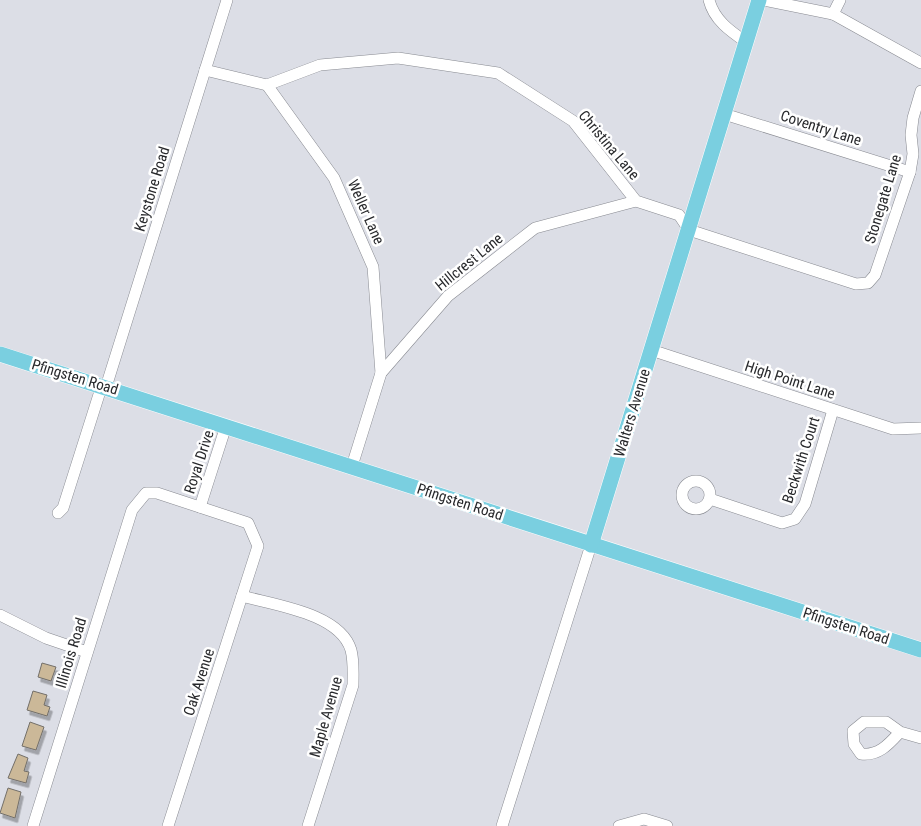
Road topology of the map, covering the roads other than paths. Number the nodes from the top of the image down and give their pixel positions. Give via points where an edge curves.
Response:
1 (227, 0) edge
2 (709, 0) edge
3 (759, 0) edge
4 (764, 0) edge
5 (840, 0) edge
6 (834, 14) junction
7 (746, 42) junction
8 (921, 63) edge
9 (205, 70) junction
10 (267, 85) junction
11 (921, 91) edge
12 (724, 114) junction
13 (910, 172) junction
14 (636, 201) junction
15 (688, 230) junction
16 (868, 283) joint
17 (651, 350) junction
18 (0, 354) edge
19 (381, 373) junction
20 (104, 386) junction
21 (834, 410) junction
22 (226, 426) junction
23 (921, 428) edge
24 (352, 466) junction
25 (146, 493) joint
26 (710, 499) dead end
27 (200, 507) junction
28 (58, 513) dead end
29 (591, 545) junction
30 (258, 546) joint
31 (242, 596) junction
32 (0, 615) edge
33 (921, 650) edge
34 (87, 652) junction
35 (900, 732) dead end
36 (921, 738) edge
37 (33, 826) edge
38 (168, 826) edge
39 (308, 826) edge
40 (502, 826) edge
41 (619, 826) edge
42 (668, 826) edge

1 - 9 street, Keystone Road
2 - 7 street via 713,13
3 - 7 main road, Walters Avenue
4 - 6 street
5 - 6 street
6 - 8 street
7 - 12 main road, Walters Avenue
9 - 10 street
9 - 20 street, Keystone Road
10 - 14 street, Christina Lane via 320,65 398,58 498,73 573,121
10 - 19 street, Weller Lane via 334,178 373,267
11 - 13 street, Stonegate Lane via 913,118
12 - 13 street, Coventry Lane
12 - 15 main road, Walters Avenue
13 - 16 street, Stonegate Lane via 874,275
14 - 15 street, Christina Lane via 679,215
14 - 19 street, Hillcrest Lane via 535,228 448,296
15 - 16 street, Christina Lane via 856,284
15 - 17 main road, Walters Avenue
17 - 21 street, High Point Lane
17 - 29 main road, Walters Avenue
18 - 20 main road, Pfingsten Road
19 - 24 street, Hillcrest Lane
20 - 22 main road, Pfingsten Road
20 - 28 street, Keystone Road via 63,508
21 - 23 street, High Point Lane via 893,429
21 - 26 street, Beckwith Court via 805,504 795,519 782,523
22 - 24 main road, Pfingsten Road
22 - 27 street, Royal Drive
24 - 29 main road, Pfingsten Road
25 - 27 street, Royal Drive via 157,493
25 - 34 street, Illinois Road via 132,510
27 - 30 street, Royal Drive via 248,522
29 - 33 main road, Pfingsten Road
29 - 40 street, Walters Avenue
30 - 31 street, Oak Avenue
31 - 38 street, Oak Avenue
31 - 39 street, Maple Avenue via 323,619 340,634 350,649 354,665 353,685
32 - 34 street via 46,638
34 - 37 street, Illinois Road
35 - 36 street
41 - 42 street via 644,819

